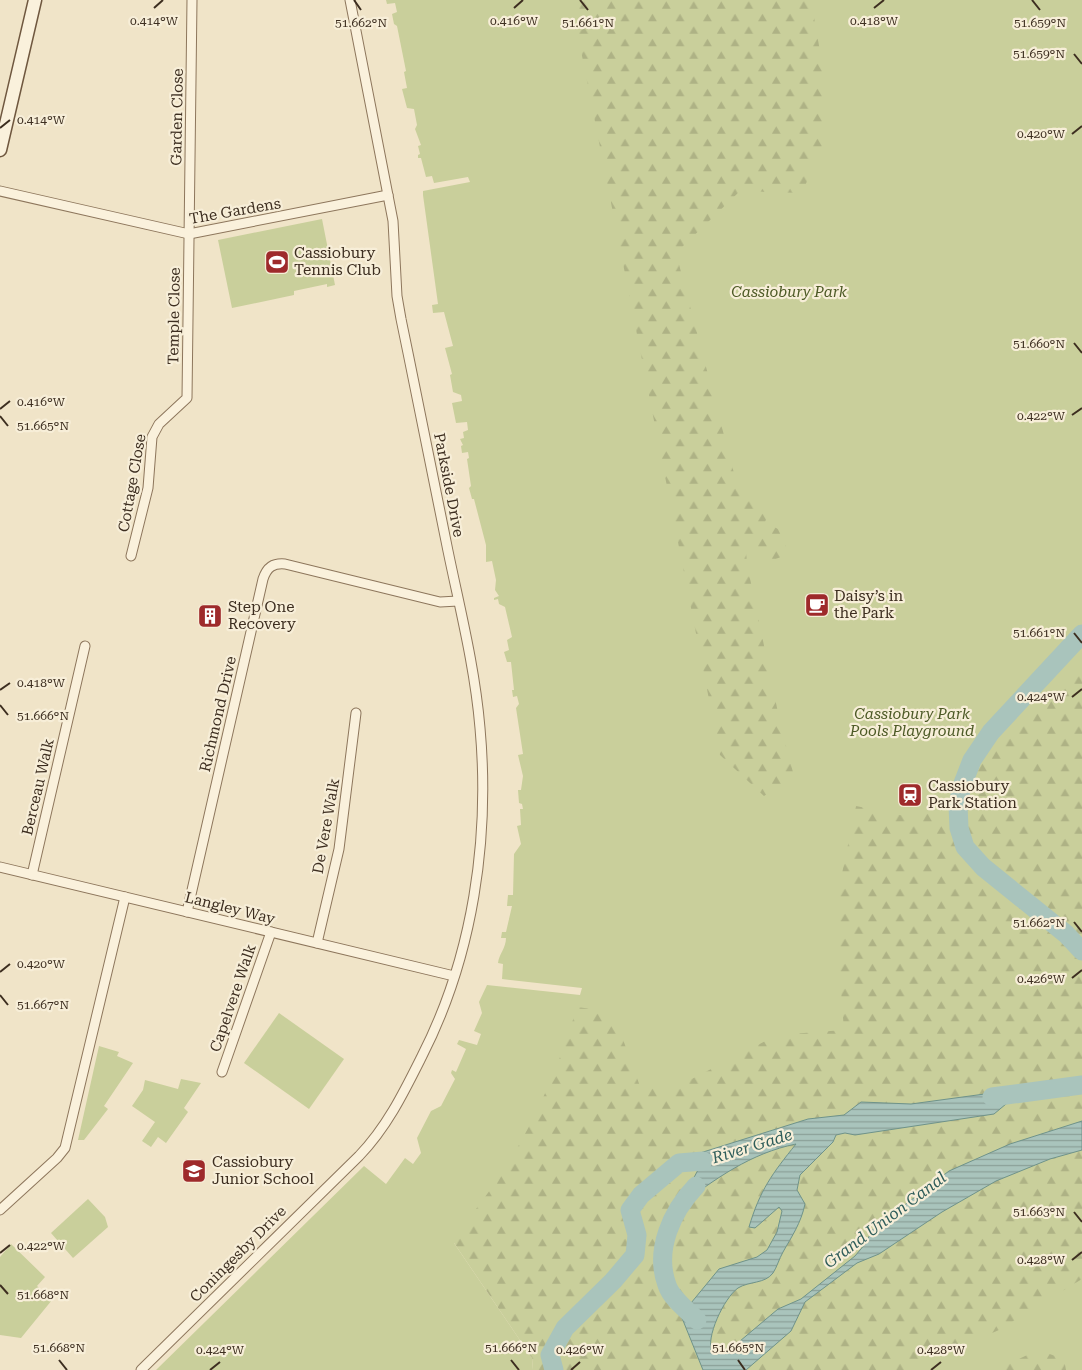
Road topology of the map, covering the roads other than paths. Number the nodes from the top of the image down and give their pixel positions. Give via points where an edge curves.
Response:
1 (35, 0) edge
2 (192, 0) edge
3 (350, 0) edge
4 (0, 150) edge
5 (0, 191) edge
6 (388, 195) junction
7 (189, 234) junction
8 (187, 398) joint
9 (131, 556) dead end
10 (458, 601) junction
11 (85, 646) dead end
12 (356, 713) dead end
13 (0, 867) edge
14 (32, 875) junction
15 (125, 897) junction
16 (187, 912) junction
17 (271, 932) junction
18 (317, 943) junction
19 (454, 976) junction
20 (222, 1072) dead end
21 (0, 1210) edge
22 (141, 1370) edge

1 - 4 street
2 - 7 street, Garden Close
3 - 6 street, Parkside Drive
5 - 7 street, The Gardens
6 - 7 street, The Gardens
6 - 10 street, Parkside Drive via 393,220 398,304
7 - 8 street, Temple Close
8 - 9 street, Cottage Close via 159,424 152,437 148,488
10 - 16 street, Richmond Drive via 440,602 286,564 274,564 268,568
10 - 19 street, Parkside Drive via 480,725 482,797 475,887
11 - 14 street, Berceau Walk
12 - 18 street, De Vere Walk via 339,849
13 - 14 street, Langley Way
14 - 15 street, Langley Way
15 - 16 street, Langley Way
15 - 21 street via 65,1148
16 - 17 street, Langley Way
17 - 18 street, Langley Way
17 - 20 street, Capelvere Walk
18 - 19 street, Langley Way
19 - 22 street, Coningesby Drive via 432,1036 398,1102 372,1142

